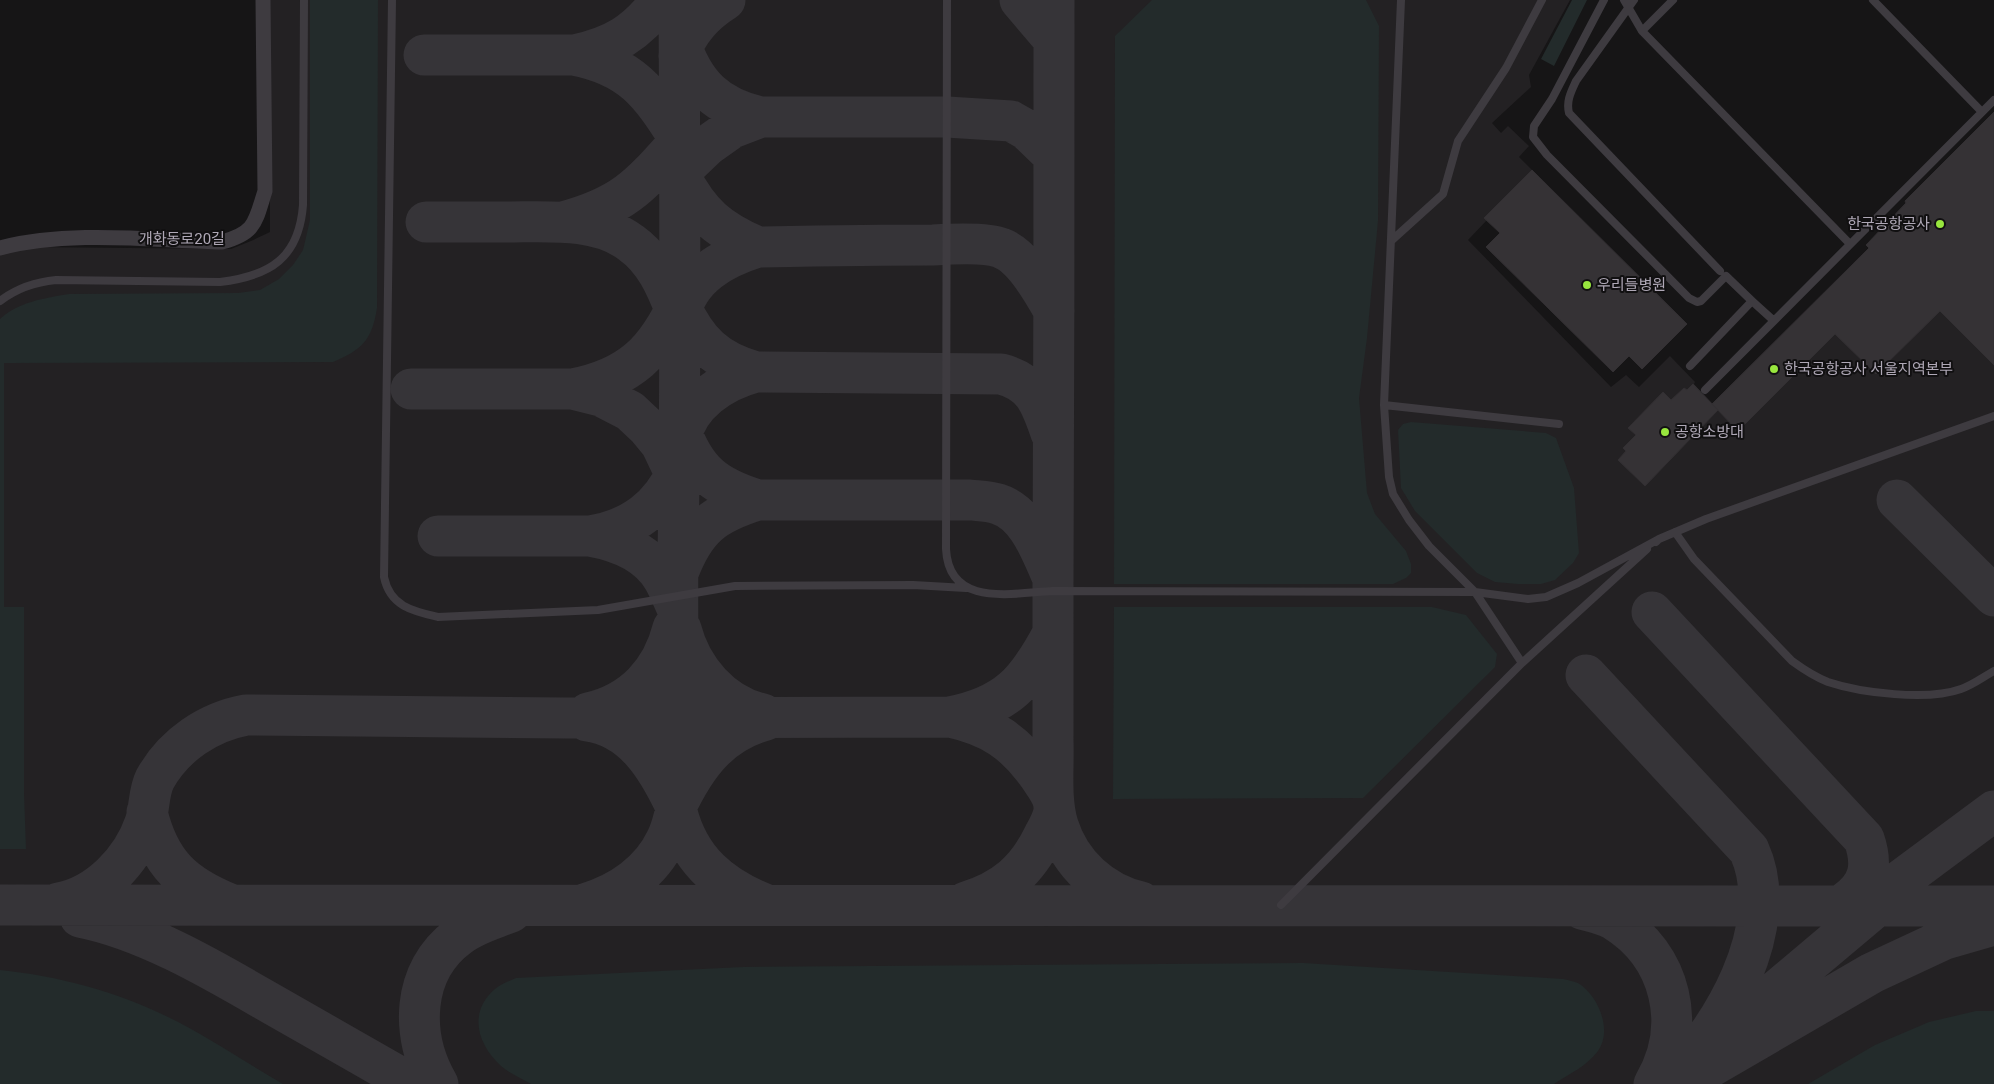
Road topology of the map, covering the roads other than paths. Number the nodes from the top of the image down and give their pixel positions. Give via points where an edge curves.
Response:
1 (263, 0) edge
2 (304, 0) edge
3 (392, 0) edge
4 (947, 0) edge
5 (1401, 0) edge
6 (1542, 0) edge
7 (1604, 0) edge
8 (1634, 0) edge
9 (1673, 0) edge
10 (1873, 0) edge
11 (1626, 4) edge
12 (1642, 31) junction
13 (1994, 100) edge
14 (1982, 112) junction
15 (1391, 241) junction
16 (1850, 244) junction
17 (0, 248) edge
18 (1723, 273) junction
19 (0, 301) edge
20 (1752, 301) junction
21 (1773, 320) junction
22 (1690, 366) dead end
23 (1705, 390) dead end
24 (1384, 405) junction
25 (1994, 416) edge
26 (1559, 424) dead end
27 (1675, 532) junction
28 (1660, 538) junction
29 (966, 588) junction
30 (1475, 592) junction
31 (1522, 663) junction
32 (1994, 671) edge
33 (1281, 905) dead end

1 - 17 street, 개화동로20길 via 265,191 250,228 240,237 222,242 64,238
2 - 19 lane via 302,211 295,243 285,254 272,266 240,280 49,281 24,286
3 - 29 lane via 384,577 395,600 406,608 438,617 598,610 735,586 913,585
4 - 29 lane via 946,549 950,569
5 - 15 lane
6 - 15 lane via 1506,68 1458,141 1443,194
7 - 18 lane via 1552,99 1534,126 1533,137 1689,298 1701,301
8 - 11 lane
9 - 12 lane
10 - 14 lane
11 - 12 lane
11 - 18 lane via 1576,81 1570,95 1569,113
12 - 16 lane
13 - 14 lane
14 - 16 lane
15 - 24 lane
16 - 21 lane
18 - 20 lane
20 - 21 lane
20 - 22 lane
21 - 23 lane
24 - 26 lane
24 - 30 lane via 1393,494 1429,546
25 - 27 lane
27 - 28 lane
27 - 32 lane via 1694,559 1792,661 1828,682 1920,696 1961,689
28 - 30 lane via 1546,597 1528,599
28 - 31 lane
29 - 30 lane via 992,593
30 - 31 lane
31 - 33 lane

